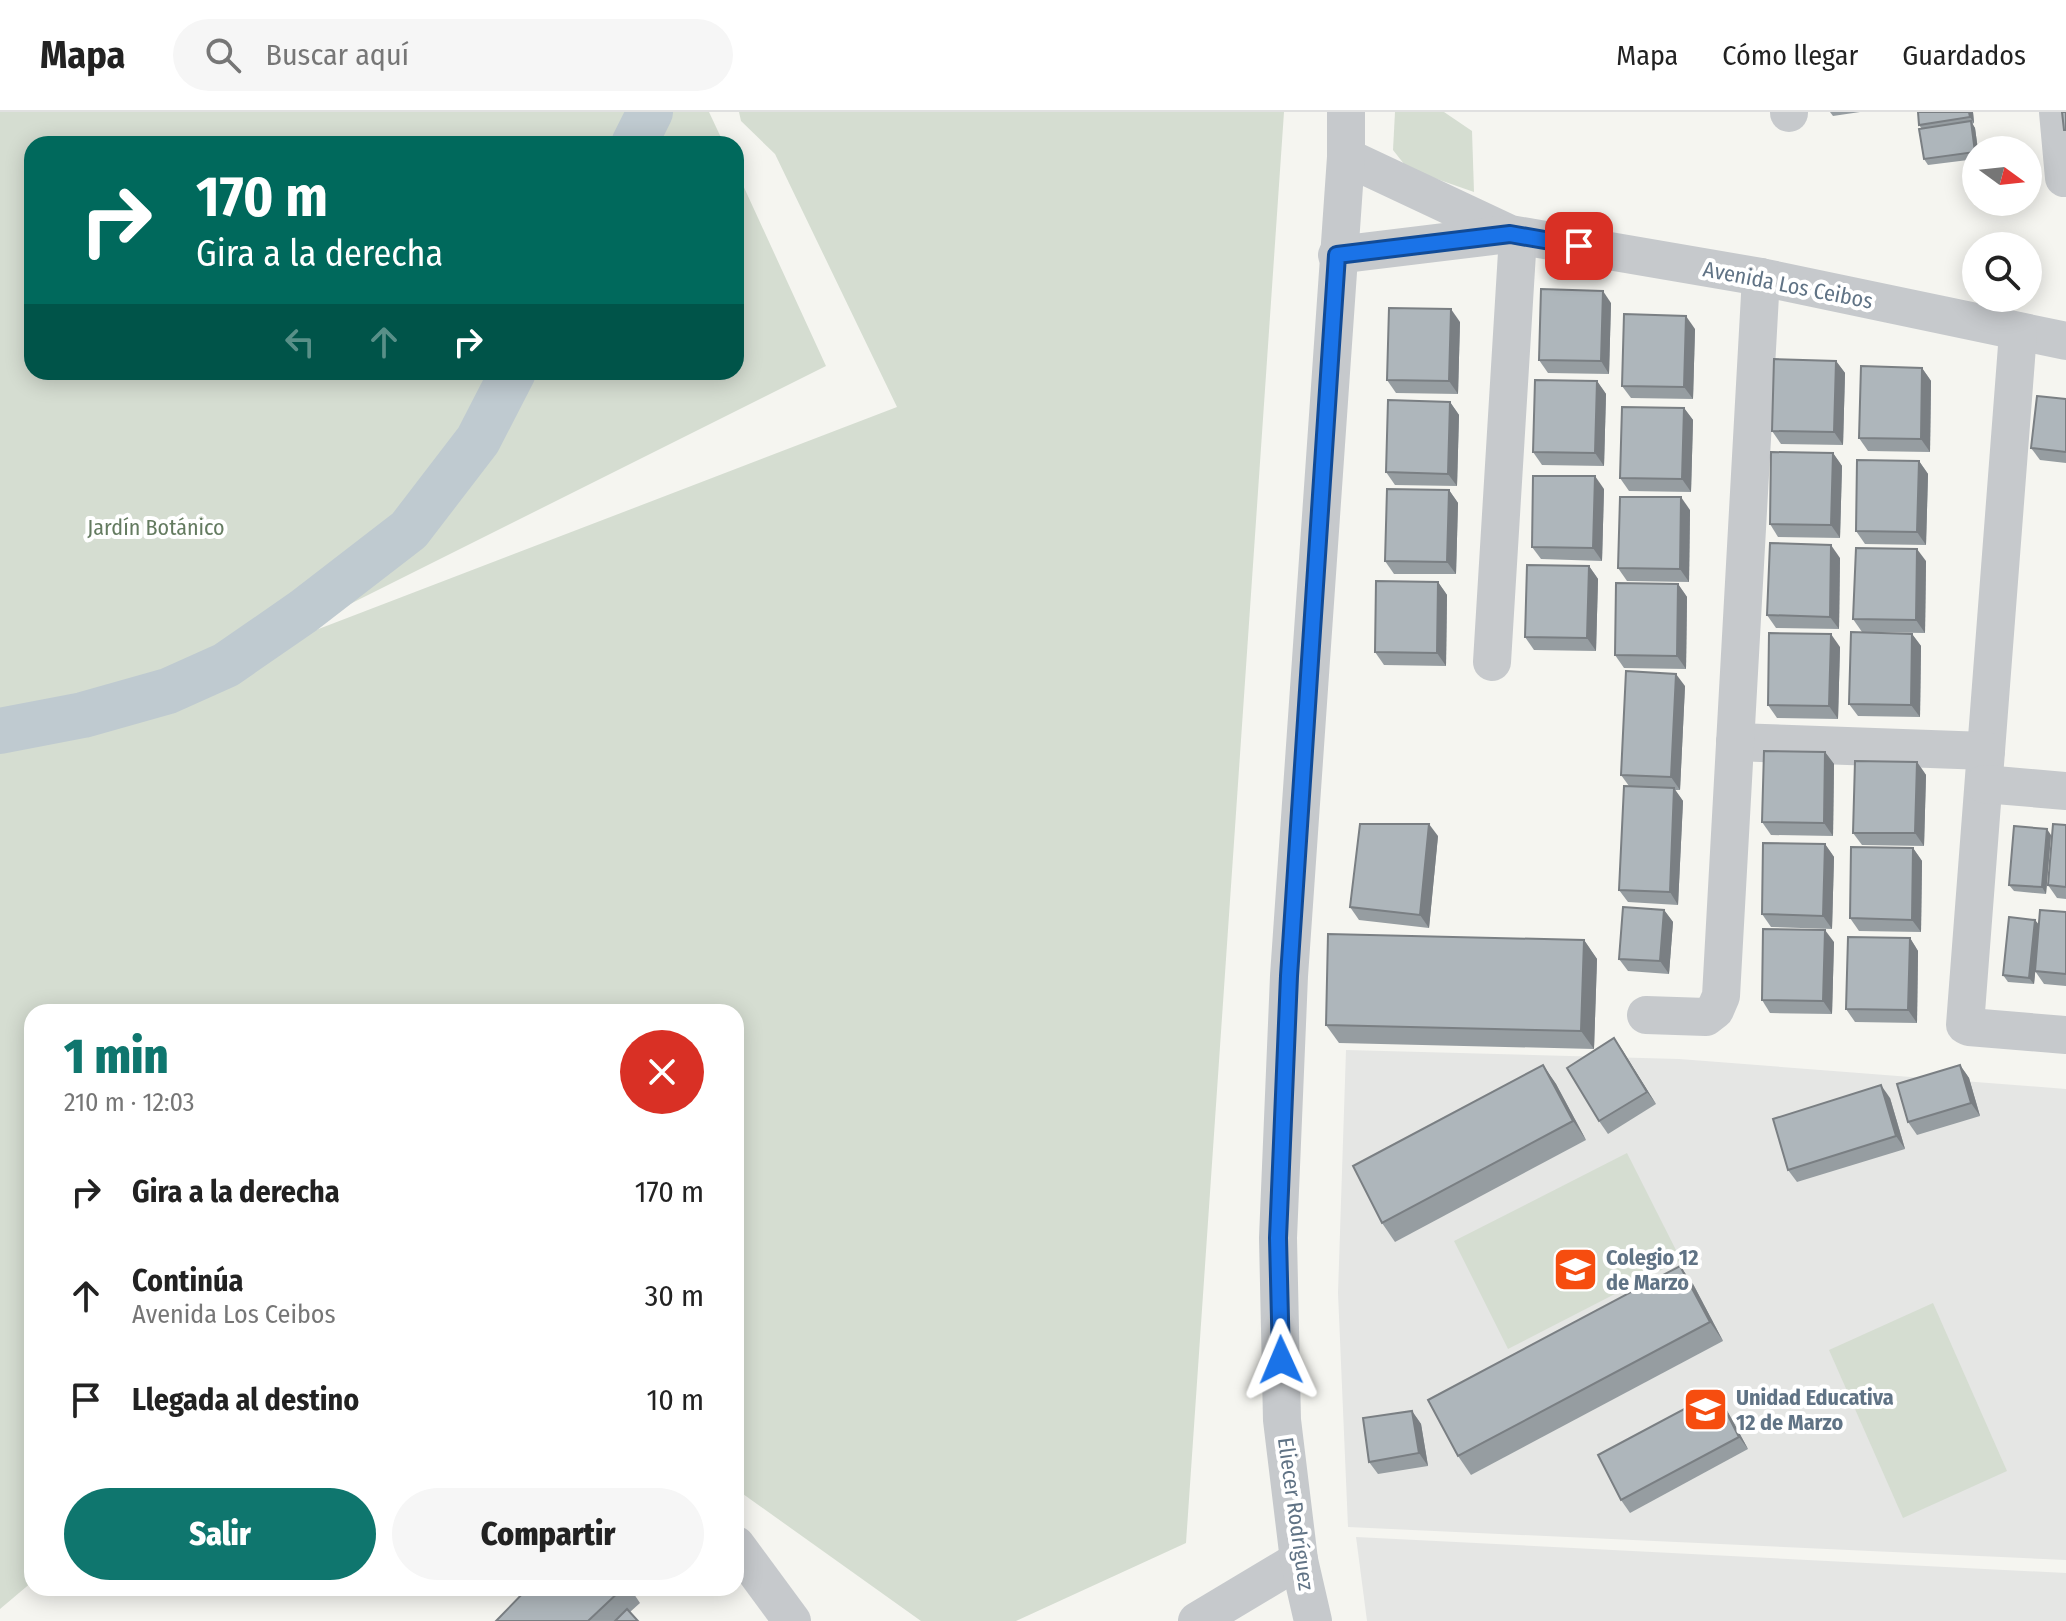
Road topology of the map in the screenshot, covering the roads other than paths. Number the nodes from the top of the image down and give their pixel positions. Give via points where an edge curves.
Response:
1 (1346, 112) edge
2 (2058, 112) edge
3 (1346, 157) junction
4 (2064, 178) dead end
5 (1514, 235) junction
6 (1337, 255) junction
7 (1761, 277) junction
8 (2018, 333) junction
9 (2066, 341) edge
10 (1492, 662) dead end
11 (1735, 742) junction
12 (1985, 768) junction
13 (2066, 791) edge
14 (1646, 1015) dead end
15 (2066, 1035) edge
16 (744, 1556) edge
17 (1299, 1560) junction
18 (792, 1621) edge
19 (1197, 1621) edge
20 (1313, 1621) edge

1 - 3 street, Eliecer Rodríguez
2 - 4 street
3 - 5 street
3 - 6 street, Eliecer Rodríguez
5 - 6 street
5 - 7 street, Avenida Los Ceibos
5 - 10 street
6 - 17 street, Eliecer Rodríguez via 1289,976 1278,1238 1282,1420
7 - 8 street, Avenida Los Ceibos
7 - 11 street
8 - 9 street, Avenida Los Ceibos
8 - 12 street
11 - 12 street
11 - 14 street via 1719,1003 1706,1017
12 - 13 street
12 - 15 street via 1965,1025
16 - 18 street
17 - 19 street
17 - 20 street, Eliecer Rodríguez

